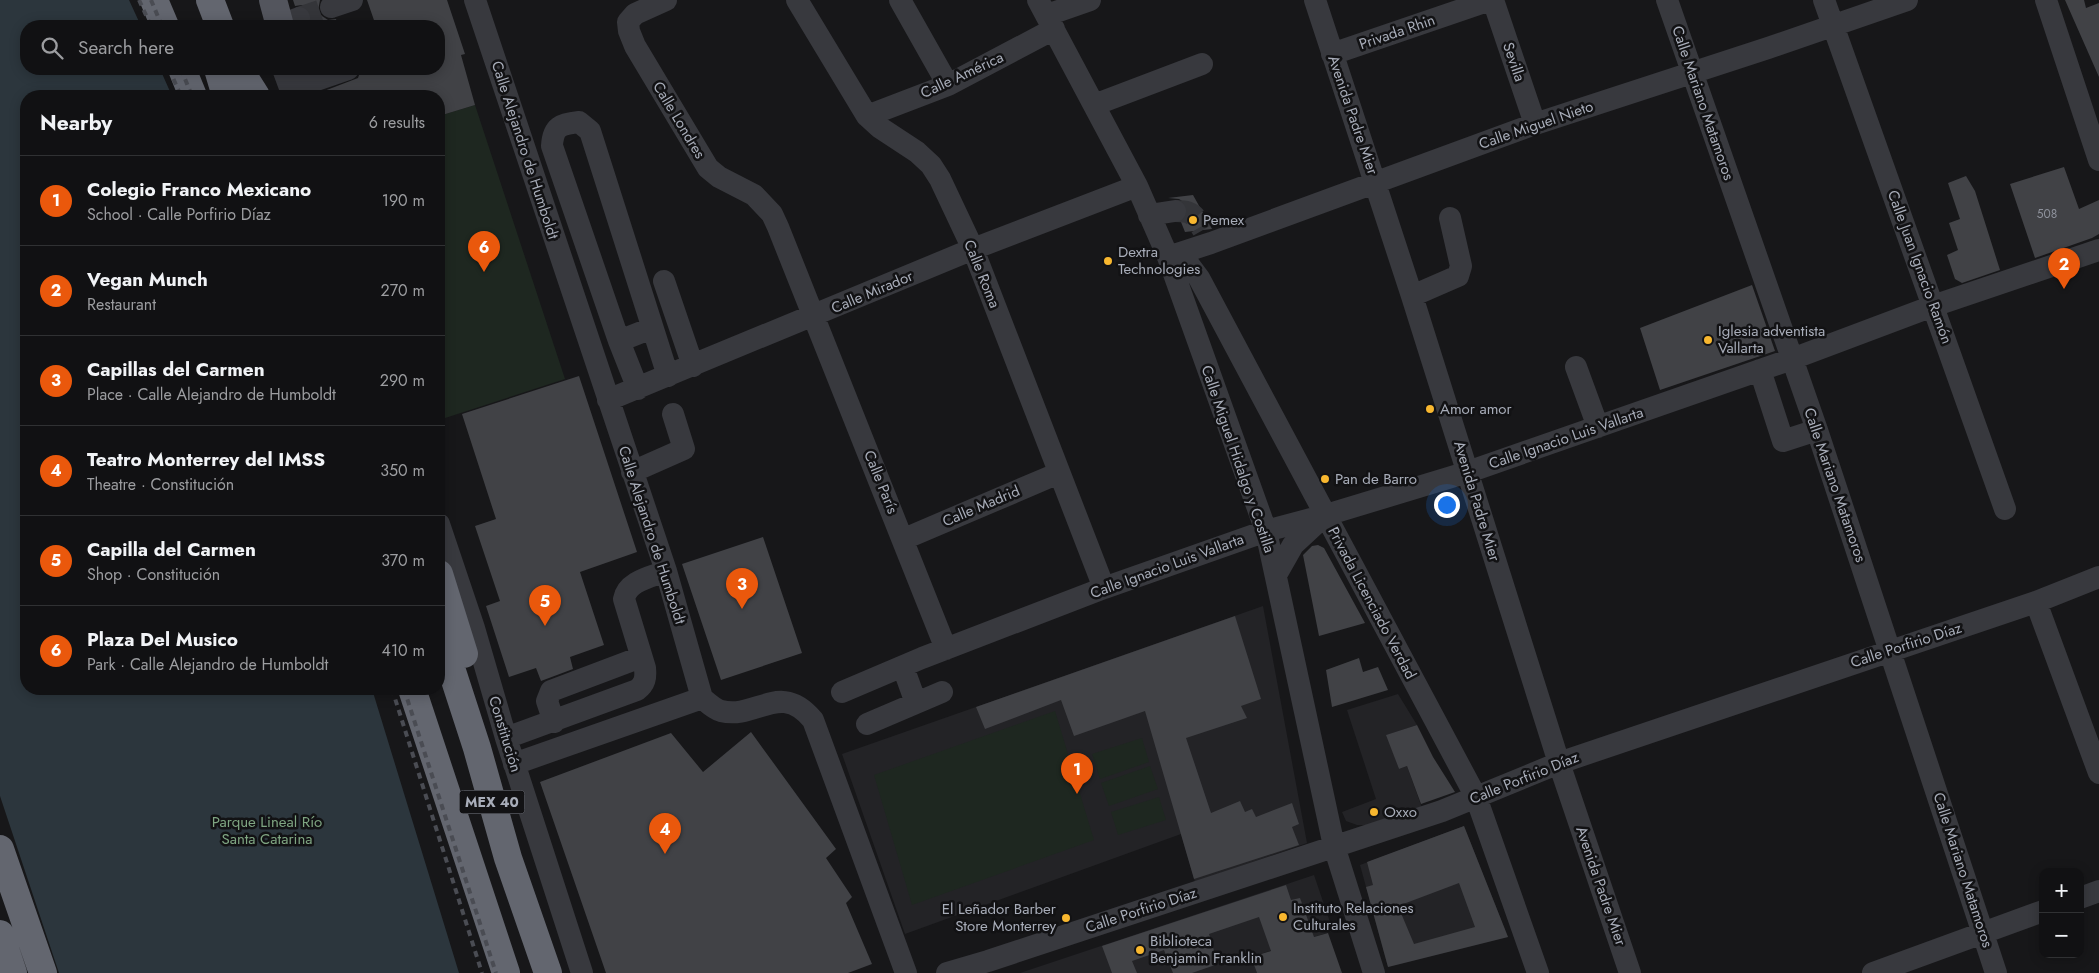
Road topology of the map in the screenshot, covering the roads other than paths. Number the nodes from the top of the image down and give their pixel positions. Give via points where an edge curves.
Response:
1 (154, 0) edge
2 (169, 0) edge
3 (197, 0) edge
4 (210, 0) edge
5 (229, 0) edge
6 (260, 0) edge
7 (474, 0) edge
8 (666, 0) edge
9 (797, 0) edge
10 (900, 0) edge
11 (1090, 0) edge
12 (1315, 0) edge
13 (1492, 0) edge
14 (1667, 0) edge
15 (1824, 0) edge
16 (1907, 0) edge
17 (2046, 0) edge
18 (1046, 15) edge
19 (280, 19) edge
20 (163, 20) edge
21 (167, 20) edge
22 (203, 20) edge
23 (218, 20) edge
24 (235, 20) edge
25 (1833, 25) junction
26 (1332, 54) junction
27 (1202, 64) dead end
28 (1692, 73) junction
29 (184, 75) edge
30 (220, 75) edge
31 (243, 75) edge
32 (253, 75) edge
33 (326, 75) edge
34 (948, 84) junction
35 (289, 85) edge
36 (191, 90) edge
37 (224, 90) edge
38 (254, 90) edge
39 (256, 90) edge
40 (1094, 105) junction
41 (867, 116) junction
42 (1535, 124) junction
43 (2098, 154) edge
44 (1376, 183) junction
45 (1136, 186) junction
46 (1175, 211) tunnel mouth
47 (1149, 215) junction
48 (1450, 218) dead end
49 (973, 250) junction
50 (2099, 250) edge
51 (1169, 259) junction
52 (664, 281) dead end
53 (1412, 296) junction
54 (1934, 306) junction
55 (815, 315) junction
56 (652, 328) junction
57 (619, 341) junction
58 (1792, 359) junction
59 (693, 366) junction
60 (1576, 366) dead end
61 (1760, 370) junction
62 (668, 376) junction
63 (638, 388) junction
64 (608, 400) junction
65 (673, 414) dead end
66 (1598, 428) junction
67 (1817, 430) junction
68 (632, 472) junction
69 (1468, 472) junction
70 (1059, 473) junction
71 (2005, 508) dead end
72 (1326, 515) junction
73 (1266, 531) junction
74 (904, 539) junction
75 (445, 542) edge
76 (666, 571) junction
77 (1276, 575) junction
78 (2099, 578) edge
79 (1104, 588) junction
80 (445, 593) edge
81 (2036, 602) junction
82 (445, 649) edge
83 (946, 649) junction
84 (1891, 650) junction
85 (641, 657) junction
86 (903, 666) junction
87 (842, 692) dead end
88 (942, 692) dead end
89 (414, 695) edge
90 (702, 698) junction
91 (916, 703) junction
92 (554, 722) junction
93 (866, 724) dead end
94 (506, 738) junction
95 (1559, 763) junction
96 (514, 764) junction
97 (2099, 772) edge
98 (1476, 797) junction
99 (1334, 846) junction
100 (0, 849) edge
101 (508, 858) junction
102 (2099, 891) edge
103 (2084, 897) edge
104 (2039, 912) edge
105 (1983, 933) junction
106 (0, 934) edge
107 (990, 967) edge
108 (13, 973) edge
109 (43, 973) edge
110 (506, 973) edge
111 (548, 973) edge
112 (582, 973) edge
113 (906, 973) edge
114 (947, 973) edge
115 (1374, 973) edge
116 (1538, 973) edge
117 (1630, 973) edge
118 (1872, 973) edge
119 (1996, 973) edge

1 - 20 highway
2 - 21 highway
3 - 22 highway
4 - 23 highway
5 - 24 highway
6 - 19 street
7 - 64 street, Calle Alejandro de Humboldt
8 - 55 street, Calle Londres via 635,14 628,22 635,46 708,168 754,195 772,214
9 - 41 street, Calle Roma
10 - 34 street
11 - 18 street, Calle América
12 - 26 street, Avenida Padre Mier
13 - 26 street, Privada Rhin
13 - 42 street, Sevilla
14 - 28 street, Calle Mariano Matamoros
15 - 25 street, Calle Juan Ignacio Ramón
16 - 25 street, Calle Miguel Nieto
17 - 43 street
18 - 34 street, Calle América
18 - 40 street, Calle Miguel Hidalgo y Costilla
25 - 28 street, Calle Miguel Nieto
25 - 54 street, Calle Juan Ignacio Ramón
26 - 44 street, Avenida Padre Mier
27 - 40 street
28 - 42 street, Calle Miguel Nieto
28 - 58 street, Calle Mariano Matamoros
29 - 36 highway
30 - 37 highway
31 - 38 highway
32 - 39 highway
33 - 35 street
34 - 41 street, Calle América
40 - 45 street, Calle Miguel Hidalgo y Costilla
41 - 49 street, Calle Roma via 931,165
42 - 44 street, Calle Miguel Nieto
44 - 51 street, Calle Miguel Nieto via 1207,237
44 - 53 street, Avenida Padre Mier
45 - 47 street, Calle Miguel Hidalgo y Costilla
45 - 49 street, Calle Mirador
46 - 47 street
47 - 51 street, Calle Miguel Hidalgo y Costilla
48 - 53 street via 1461,266 1458,276
49 - 55 street, Calle Mirador
49 - 70 street, Calle Roma
50 - 54 street, Calle Ignacio Luis Vallarta
51 - 72 street, Privada Licenciado Verdad via 1186,262 1199,278
51 - 73 street, Calle Miguel Hidalgo y Costilla
52 - 59 street
53 - 69 street, Avenida Padre Mier
54 - 58 street, Calle Ignacio Luis Vallarta
54 - 71 street, Calle Juan Ignacio Ramón
55 - 59 street, Calle Mirador
55 - 74 street, Calle París
56 - 57 street
56 - 57 street via 590,131 579,122 566,124 552,135 552,146
56 - 62 street
57 - 63 street
58 - 61 street, Calle Ignacio Luis Vallarta
58 - 67 street, Calle Mariano Matamoros
59 - 62 street, Calle Mirador
60 - 66 street
61 - 66 street, Calle Ignacio Luis Vallarta
61 - 67 street via 1783,442
62 - 63 street, Calle Mirador
63 - 64 street, Calle Mirador
64 - 68 street, Calle Alejandro de Humboldt
65 - 68 street via 684,450
66 - 69 street, Calle Ignacio Luis Vallarta
67 - 84 street, Calle Mariano Matamoros
68 - 76 street, Calle Alejandro de Humboldt
69 - 72 street, Calle Ignacio Luis Vallarta
69 - 95 street, Avenida Padre Mier
70 - 74 street, Calle Madrid
70 - 79 street, Calle Roma
72 - 73 street, Calle Ignacio Luis Vallarta
72 - 77 street via 1304,534
72 - 98 street, Privada Licenciado Verdad
73 - 77 street, Calle Miguel Hidalgo y Costilla
73 - 79 street, Calle Ignacio Luis Vallarta
74 - 83 street, Calle París
75 - 94 street, Constitución
76 - 85 street via 634,584 625,592 624,599
76 - 90 street, Calle Alejandro de Humboldt
77 - 99 street, Calle Miguel Hidalgo y Costilla
78 - 81 street, Calle Porfirio Díaz
79 - 83 street, Calle Ignacio Luis Vallarta
80 - 101 highway via 489,746
81 - 84 street, Calle Porfirio Díaz
81 - 97 street
82 - 101 highway, MEX 40
83 - 86 street, Calle Ignacio Luis Vallarta
84 - 95 street, Calle Porfirio Díaz
84 - 105 street, Calle Mariano Matamoros
85 - 92 street via 646,676 637,690
85 - 92 street via 551,691 548,701
86 - 87 street, Calle Ignacio Luis Vallarta
86 - 91 street
88 - 91 street
89 - 110 highway, MEX 40
90 - 96 street
90 - 113 street via 721,711 734,712 777,702 790,703 804,709 813,720
91 - 93 street
92 - 94 street
94 - 96 street, Constitución
95 - 98 street, Calle Porfirio Díaz
95 - 117 street, Avenida Padre Mier
96 - 112 street, Constitución
98 - 99 street, Calle Porfirio Díaz
98 - 116 street, Privada Licenciado Verdad
99 - 107 street, Calle Porfirio Díaz
99 - 115 street, Calle Miguel Hidalgo y Costilla
100 - 109 highway
101 - 111 highway, MEX 40
102 - 103 street
104 - 105 street
105 - 118 street
105 - 119 street, Calle Mariano Matamoros
106 - 108 highway
107 - 114 street, Calle Porfirio Díaz

